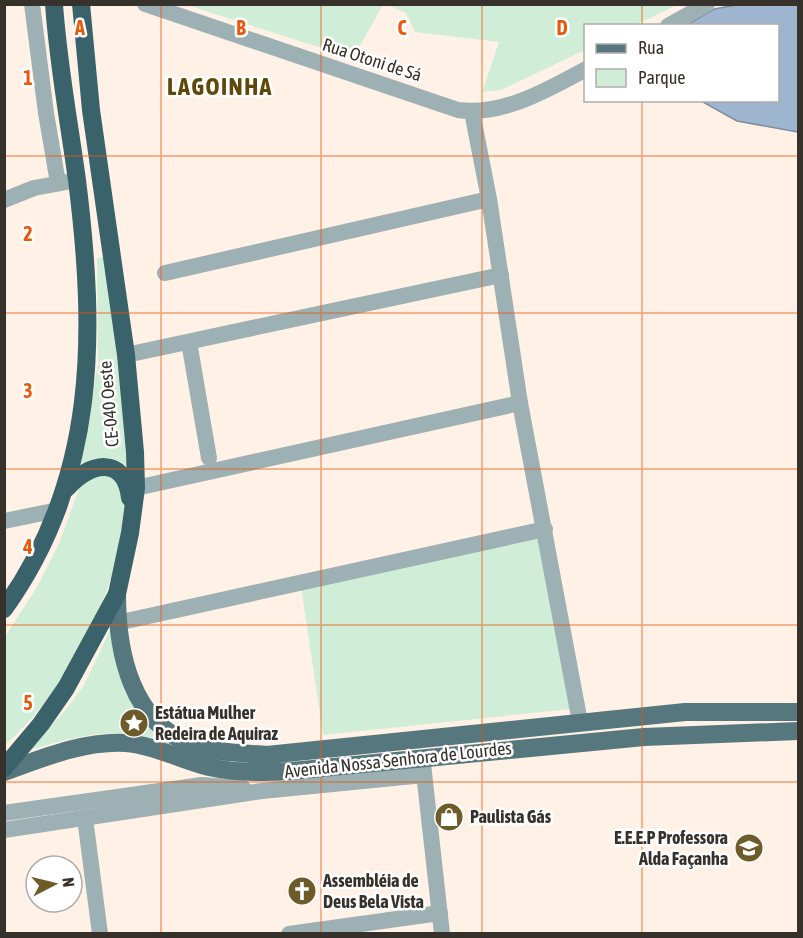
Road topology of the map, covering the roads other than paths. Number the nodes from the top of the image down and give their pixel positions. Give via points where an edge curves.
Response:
1 (32, 4) edge
2 (54, 4) edge
3 (81, 4) edge
4 (145, 4) edge
5 (707, 4) edge
6 (672, 24) edge
7 (584, 70) edge
8 (472, 112) junction
9 (77, 181) junction
10 (58, 183) junction
11 (489, 199) junction
12 (4, 200) edge
13 (165, 273) dead end
14 (501, 275) junction
15 (189, 342) junction
16 (126, 355) junction
17 (520, 403) junction
18 (209, 458) dead end
19 (136, 488) junction
20 (66, 489) junction
21 (58, 510) junction
22 (132, 520) junction
23 (4, 521) edge
24 (545, 529) junction
25 (117, 594) junction
26 (4, 609) edge
27 (117, 623) junction
28 (798, 712) edge
29 (580, 722) junction
30 (798, 731) edge
31 (421, 739) junction
32 (423, 767) junction
33 (4, 770) edge
34 (262, 791) junction
35 (4, 813) edge
36 (85, 818) junction
37 (4, 830) edge
38 (440, 914) junction
39 (100, 933) edge
40 (289, 933) edge
41 (442, 933) edge

1 - 10 street
2 - 9 highway, CE-040 Oeste
3 - 16 highway, CE-040 Oeste via 91,110
4 - 8 street, Rua Otoni de Sá
5 - 6 street
7 - 8 street, Rua Otoni de Sá via 508,106
8 - 11 street
9 - 10 street
9 - 20 highway, CE-040 Oeste via 88,330 83,397
10 - 12 street
11 - 13 street
11 - 14 street
14 - 15 street
14 - 17 street
15 - 16 street
15 - 18 street
16 - 19 highway, CE-040 Oeste
17 - 19 street
17 - 24 street
19 - 22 highway, CE-040 Oeste
20 - 21 highway, CE-040 Oeste
20 - 22 highway via 91,469 116,470 127,483
21 - 23 street
21 - 26 highway, CE-040 Oeste via 20,588
22 - 25 highway, CE-040 Oeste
24 - 27 street
24 - 29 street
25 - 27 main road, Avenida Nossa Senhora de Lourdes
25 - 33 highway, CE-040 Oeste via 66,688
27 - 31 main road, Avenida Nossa Senhora de Lourdes via 125,665 145,706 160,725 195,746 267,755
28 - 29 main road, Avenida Nossa Senhora de Lourdes via 685,712
29 - 31 main road, Avenida Nossa Senhora de Lourdes
30 - 32 main road, Avenida Nossa Senhora de Lourdes via 685,734
31 - 32 street
32 - 33 main road, Avenida Nossa Senhora de Lourdes via 260,773 210,767 128,743 104,743
32 - 34 street
32 - 38 street
34 - 35 street via 202,785
34 - 36 street
36 - 37 street
36 - 39 street
38 - 40 street
38 - 41 street

